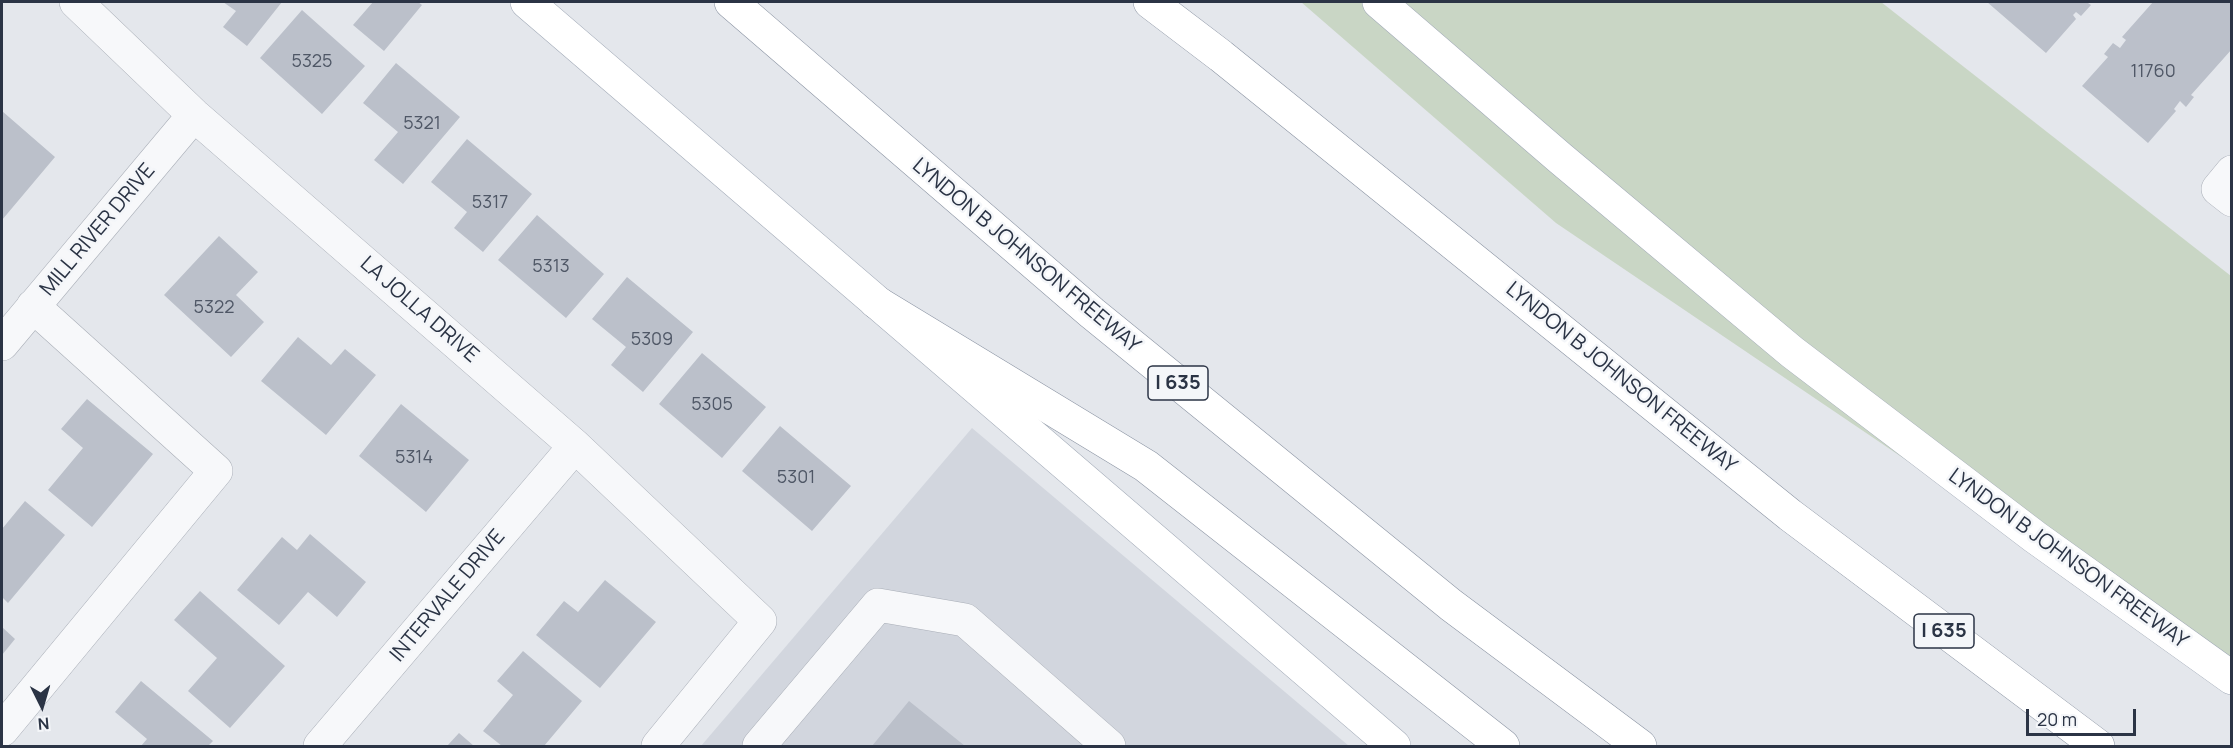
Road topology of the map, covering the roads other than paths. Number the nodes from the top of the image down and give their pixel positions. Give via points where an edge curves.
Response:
1 (76, 2) edge
2 (527, 2) edge
3 (731, 2) edge
4 (1150, 2) edge
5 (1379, 2) edge
6 (194, 115) junction
7 (2232, 172) edge
8 (2232, 200) edge
9 (876, 302) junction
10 (33, 306) junction
11 (2, 344) edge
12 (575, 446) junction
13 (2232, 678) edge
14 (2, 730) edge
15 (321, 747) edge
16 (658, 747) edge
17 (759, 747) edge
18 (1109, 747) edge
19 (1394, 747) edge
20 (1503, 747) edge
21 (1640, 747) edge
22 (2098, 747) edge

1 - 6 street, LA JOLLA DRIVE
2 - 9 main road
3 - 21 main road, LYNDON B JOHNSON FREEWAY / I 635 via 1092,313 1451,605
4 - 22 main road, LYNDON B JOHNSON FREEWAY / I 635 via 1790,515
5 - 13 main road, LYNDON B JOHNSON FREEWAY via 1792,352 2035,537
6 - 10 street, MILL RIVER DRIVE
6 - 12 street, LA JOLLA DRIVE
7 - 8 street via 2218,189
9 - 19 main road
9 - 20 main road via 1146,466
10 - 11 street, MILL RIVER DRIVE
10 - 14 street via 216,471
12 - 15 street, INTERVALE DRIVE
12 - 16 street, LA JOLLA DRIVE via 760,621
17 - 18 street via 878,605 965,620

